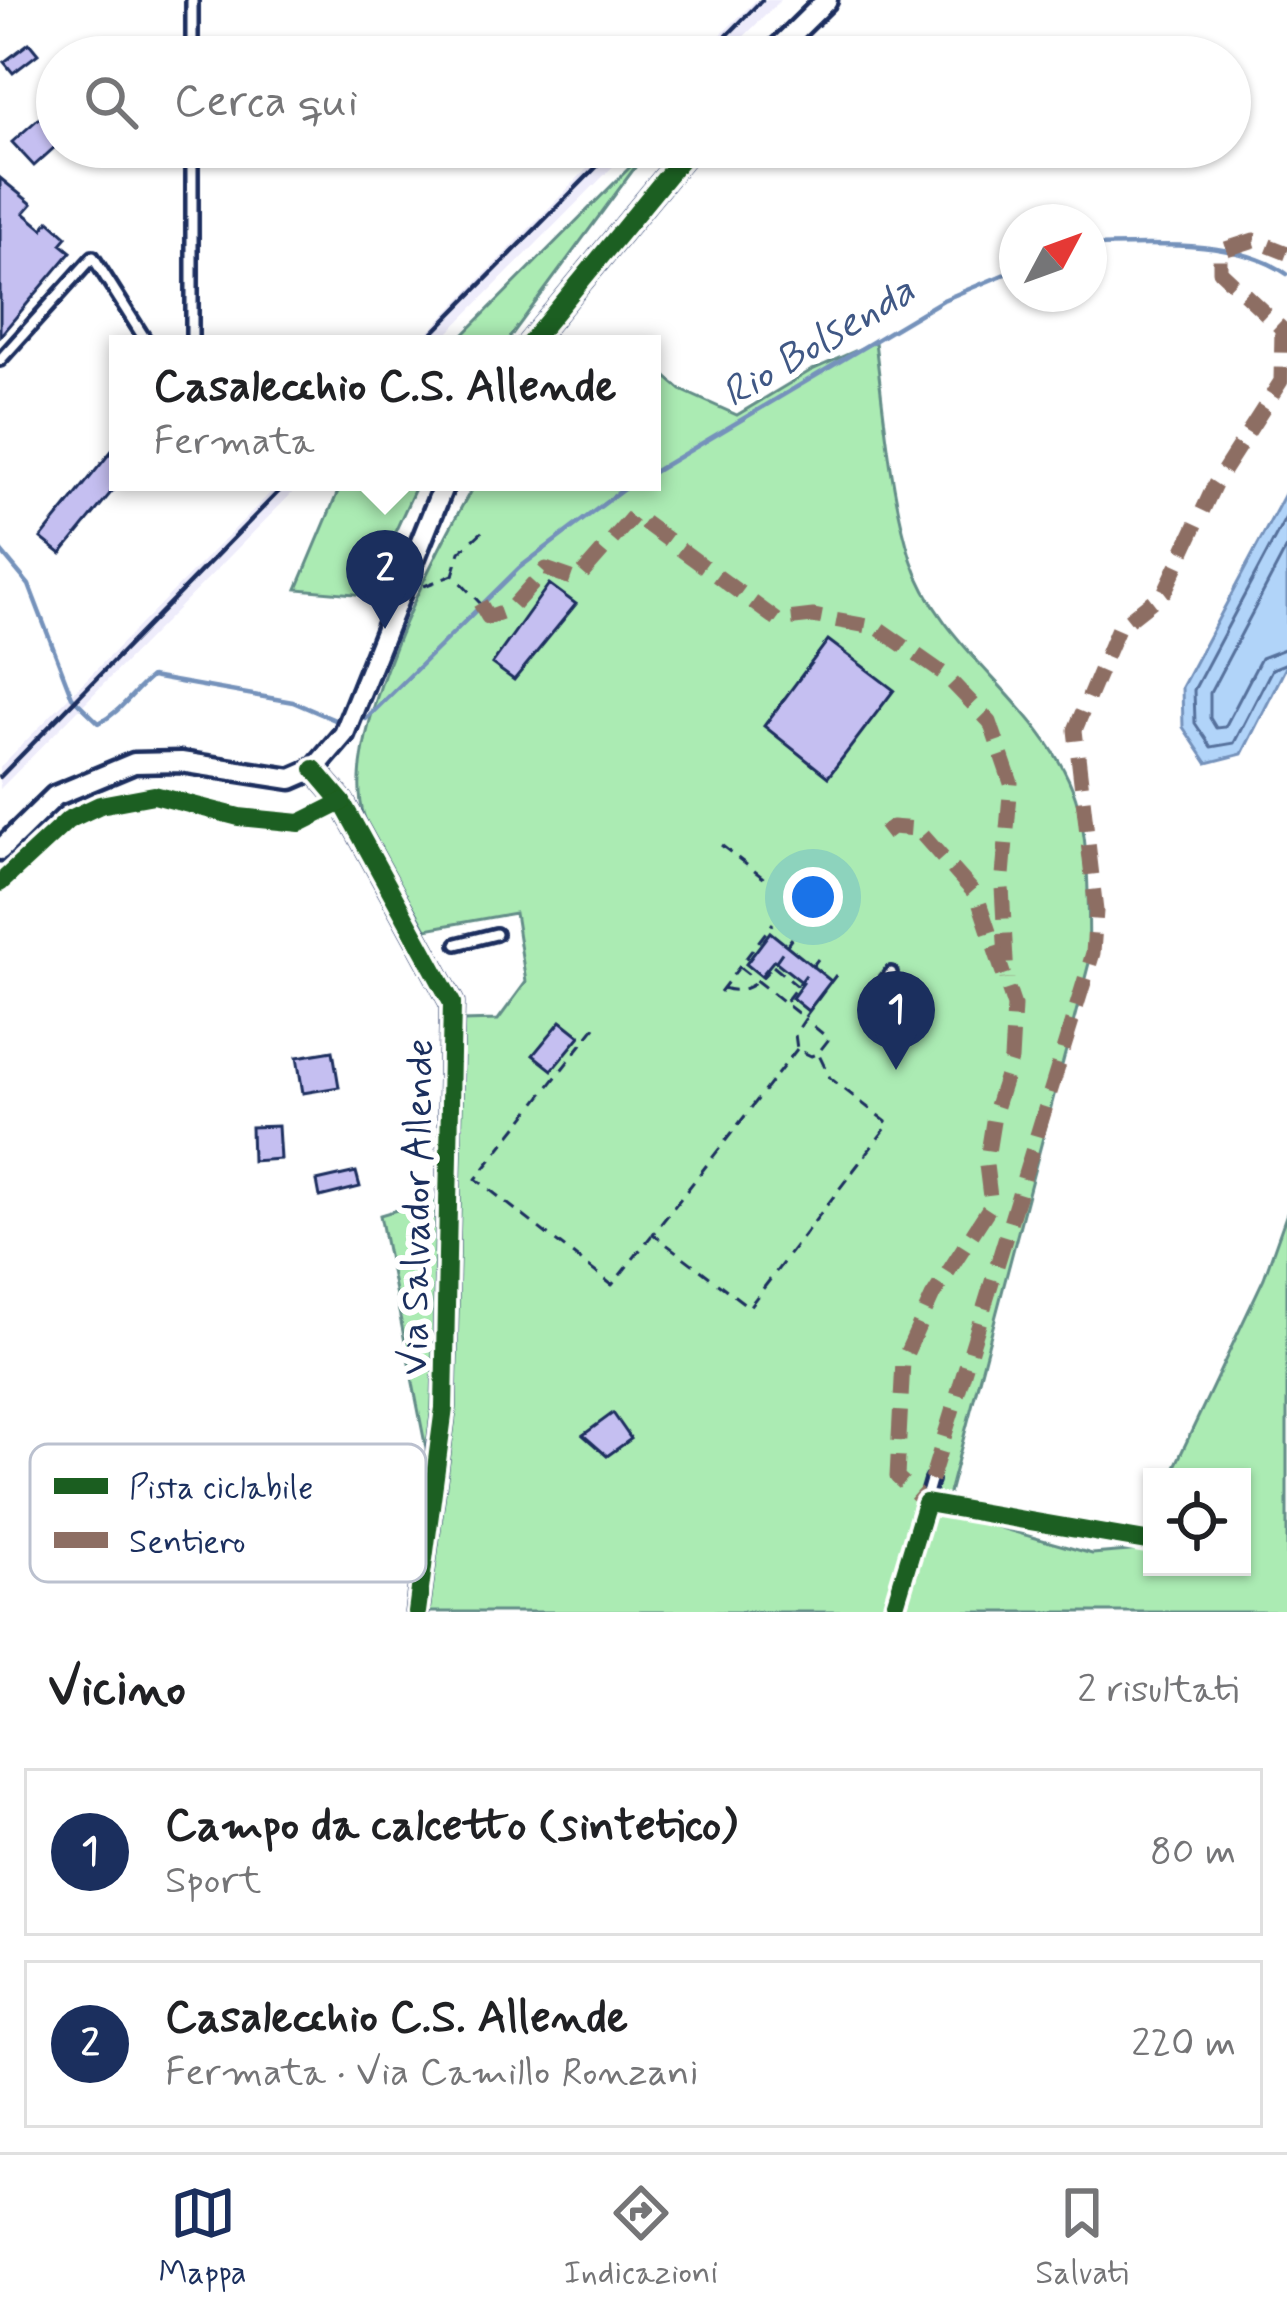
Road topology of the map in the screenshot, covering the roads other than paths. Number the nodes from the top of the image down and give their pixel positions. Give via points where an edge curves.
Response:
1 (191, 0) edge
2 (826, 0) edge
3 (192, 36) edge
4 (790, 36) edge
5 (192, 168) edge
6 (674, 168) edge
7 (142, 335) edge
8 (192, 335) edge
9 (536, 335) edge
10 (0, 360) edge
11 (441, 491) edge
12 (314, 769) junction
13 (0, 850) edge
14 (496, 934) dead end
15 (457, 944) dead end
16 (891, 974) dead end
17 (869, 1001) dead end
18 (931, 1480) dead end
19 (426, 1541) edge
20 (421, 1582) edge
21 (417, 1612) edge
22 (892, 1612) edge

1 - 3 lane
2 - 4 street
5 - 8 lane
6 - 9 street
7 - 10 lane via 93,257
11 - 12 street via 344,734
12 - 13 street via 291,779 181,762 134,764 55,796
12 - 19 street, Via Salvador Allende via 342,802 452,1004 443,1408
14 - 15 lane
16 - 17 lane
18 - 22 lane
20 - 21 street, Via Salvador Allende

